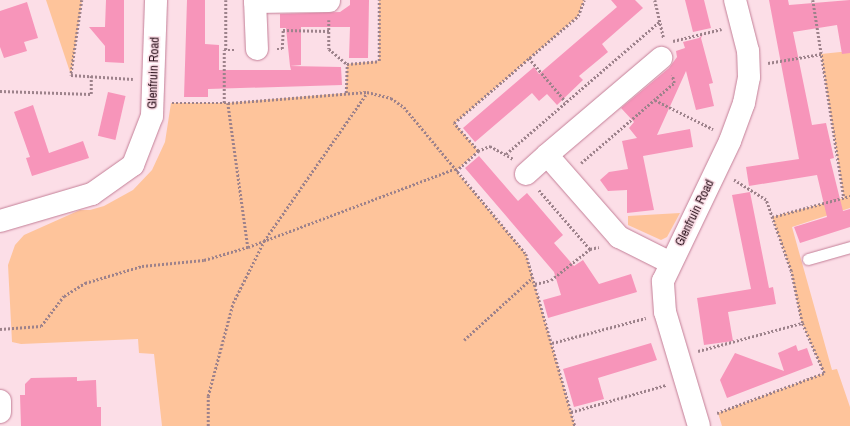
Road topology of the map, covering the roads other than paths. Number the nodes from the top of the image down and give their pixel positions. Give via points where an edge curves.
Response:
1 (156, 0) edge
2 (735, 0) edge
3 (255, 1) edge
4 (329, 1) road end
5 (257, 49) dead end
6 (663, 50) road end
7 (547, 155) junction
8 (526, 174) dead end
9 (0, 221) edge
10 (850, 247) edge
11 (808, 259) dead end
12 (671, 263) junction
13 (0, 401) edge
14 (0, 408) edge
15 (0, 412) edge
16 (699, 423) edge

1 - 9 street, Glenfruin Road via 152,116 133,165 92,194
2 - 12 street, Glenfruin Road via 748,51 749,67 744,103 717,169
3 - 4 street
3 - 5 street
6 - 7 street
7 - 8 street
7 - 12 street via 619,237
10 - 11 lane
12 - 16 street, Glenfruin Road via 663,281 665,312
13 - 14 street
14 - 15 street

